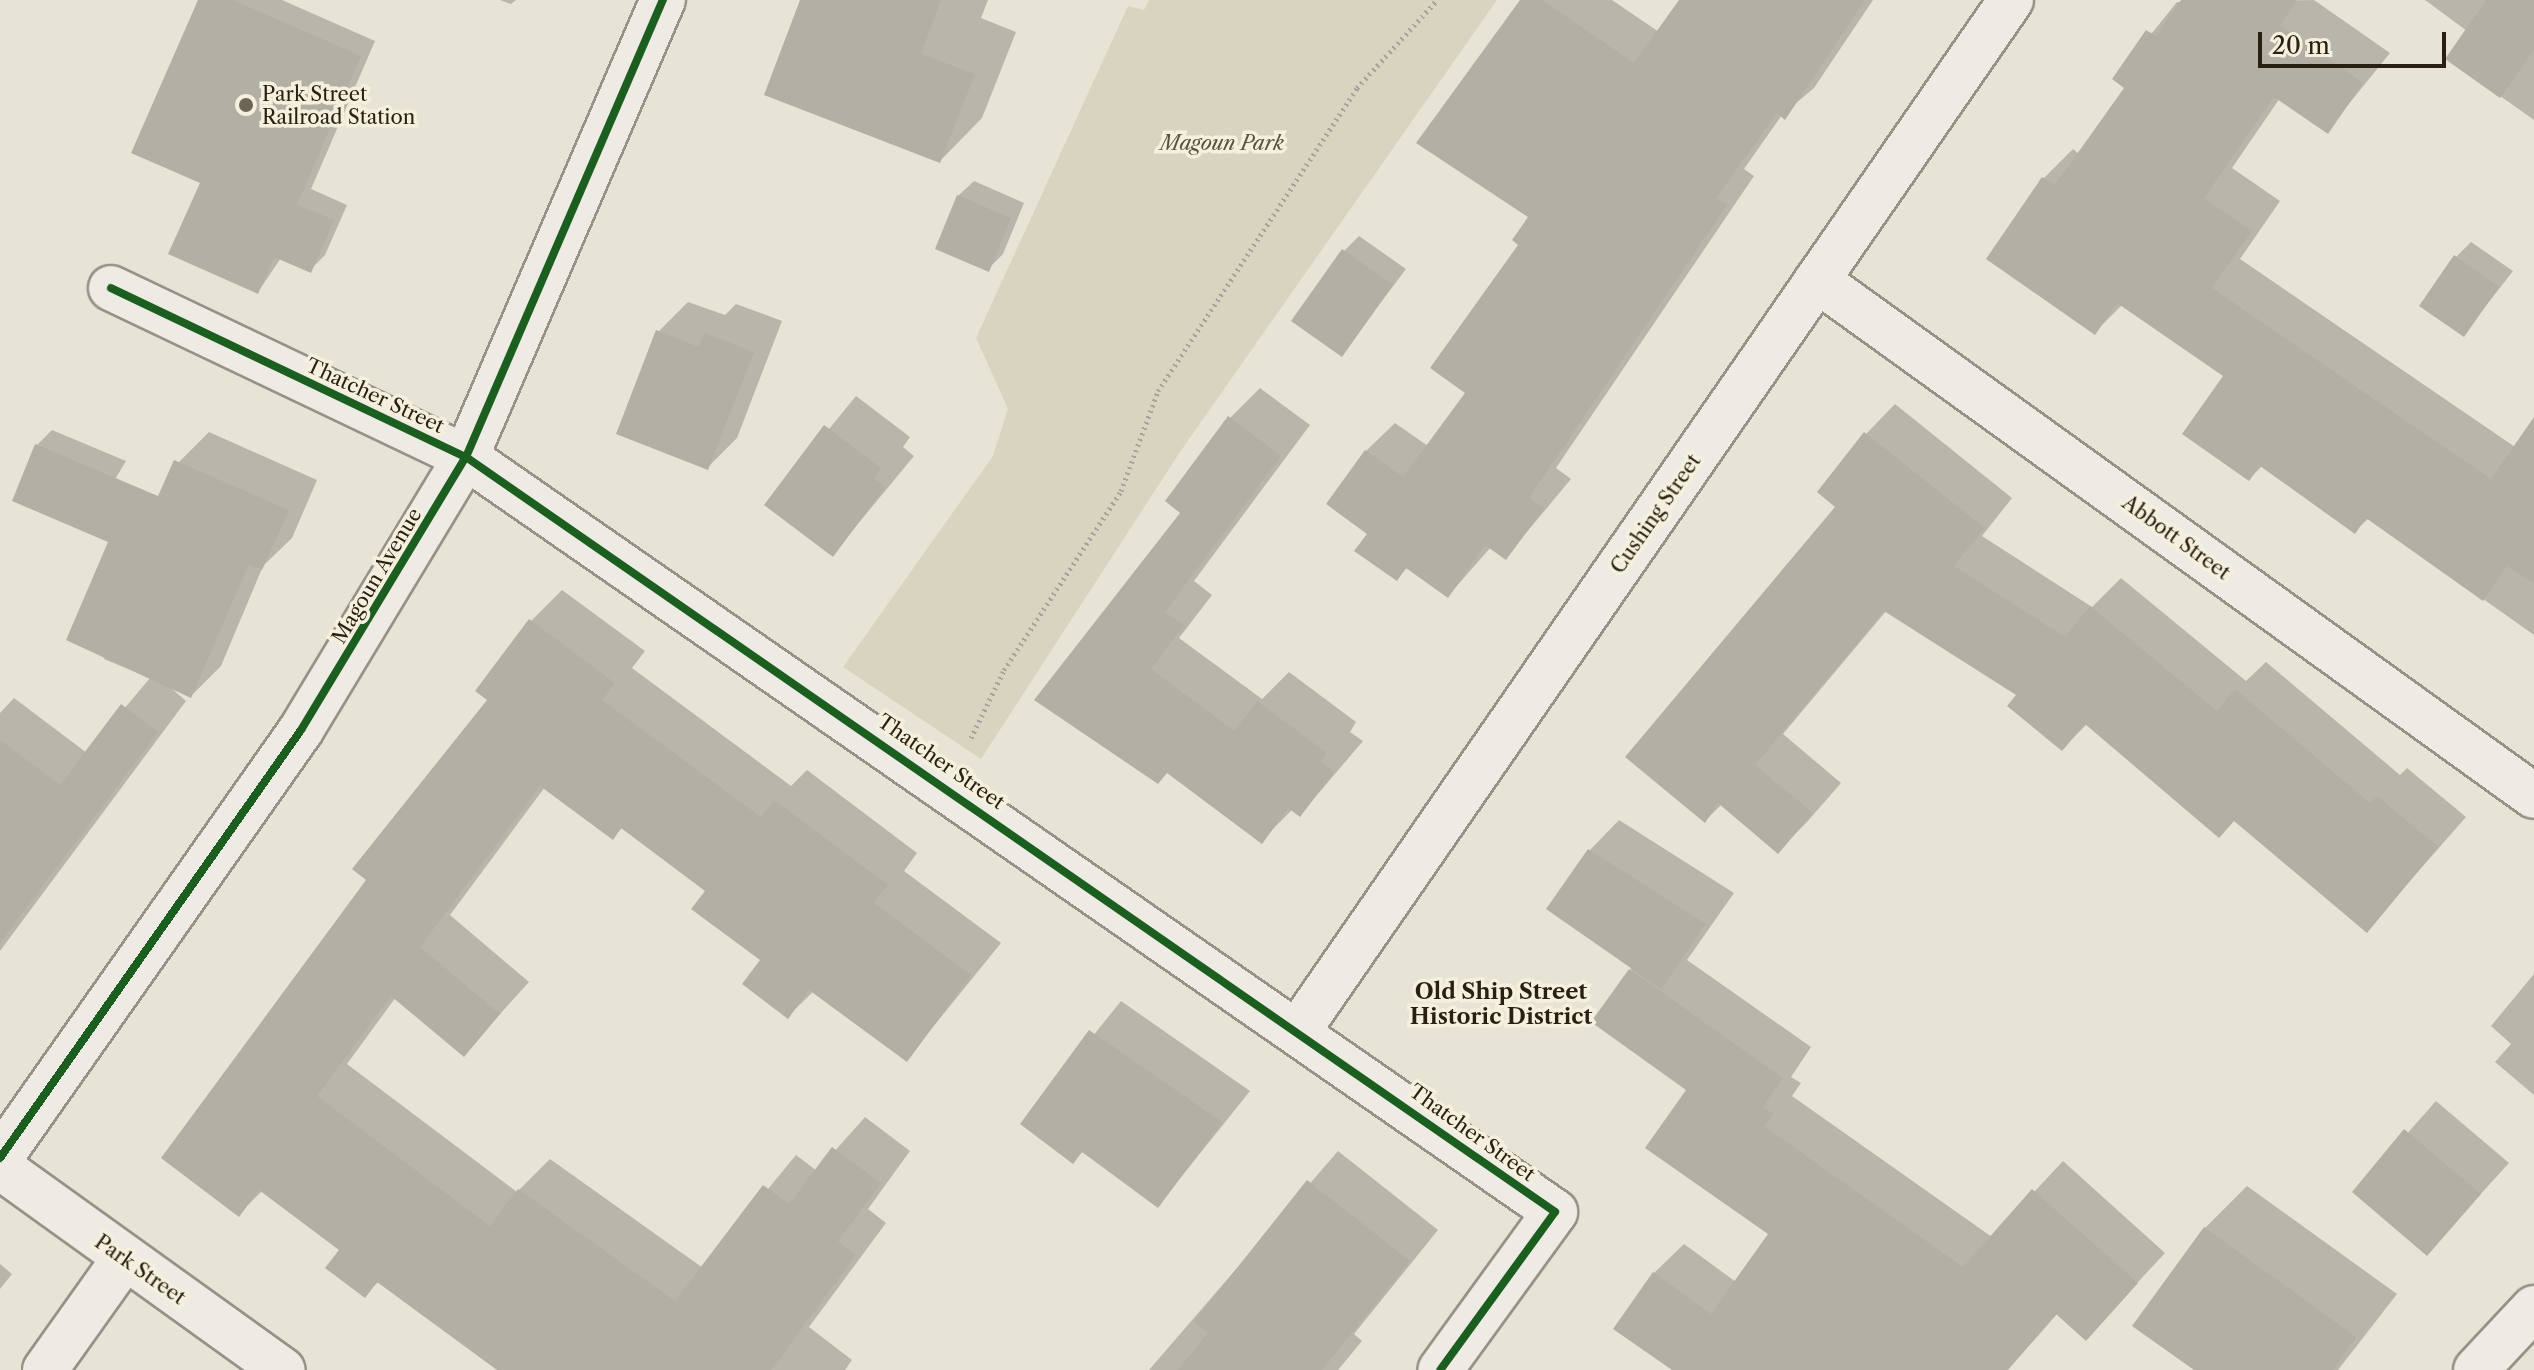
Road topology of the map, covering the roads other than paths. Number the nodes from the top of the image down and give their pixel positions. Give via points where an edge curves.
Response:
1 (663, 0) edge
2 (2011, 0) edge
3 (1817, 280) junction
4 (111, 288) dead end
5 (466, 457) junction
6 (2534, 796) edge
7 (1300, 1028) junction
8 (0, 1158) edge
9 (0, 1167) edge
10 (124, 1259) junction
11 (2534, 1308) edge
12 (45, 1370) edge
13 (283, 1370) edge
14 (1440, 1370) edge
15 (2476, 1370) edge

1 - 5 street, Magoun Avenue
2 - 3 street, Cushing Street
3 - 6 street, Abbott Street
3 - 7 street, Cushing Street
4 - 5 street, Thatcher Street
5 - 7 street, Thatcher Street
5 - 8 street, Magoun Avenue via 301,730
7 - 14 street, Thatcher Street via 1555,1212
9 - 10 street, Park Street
10 - 12 street
10 - 13 street, Park Street
11 - 15 street

